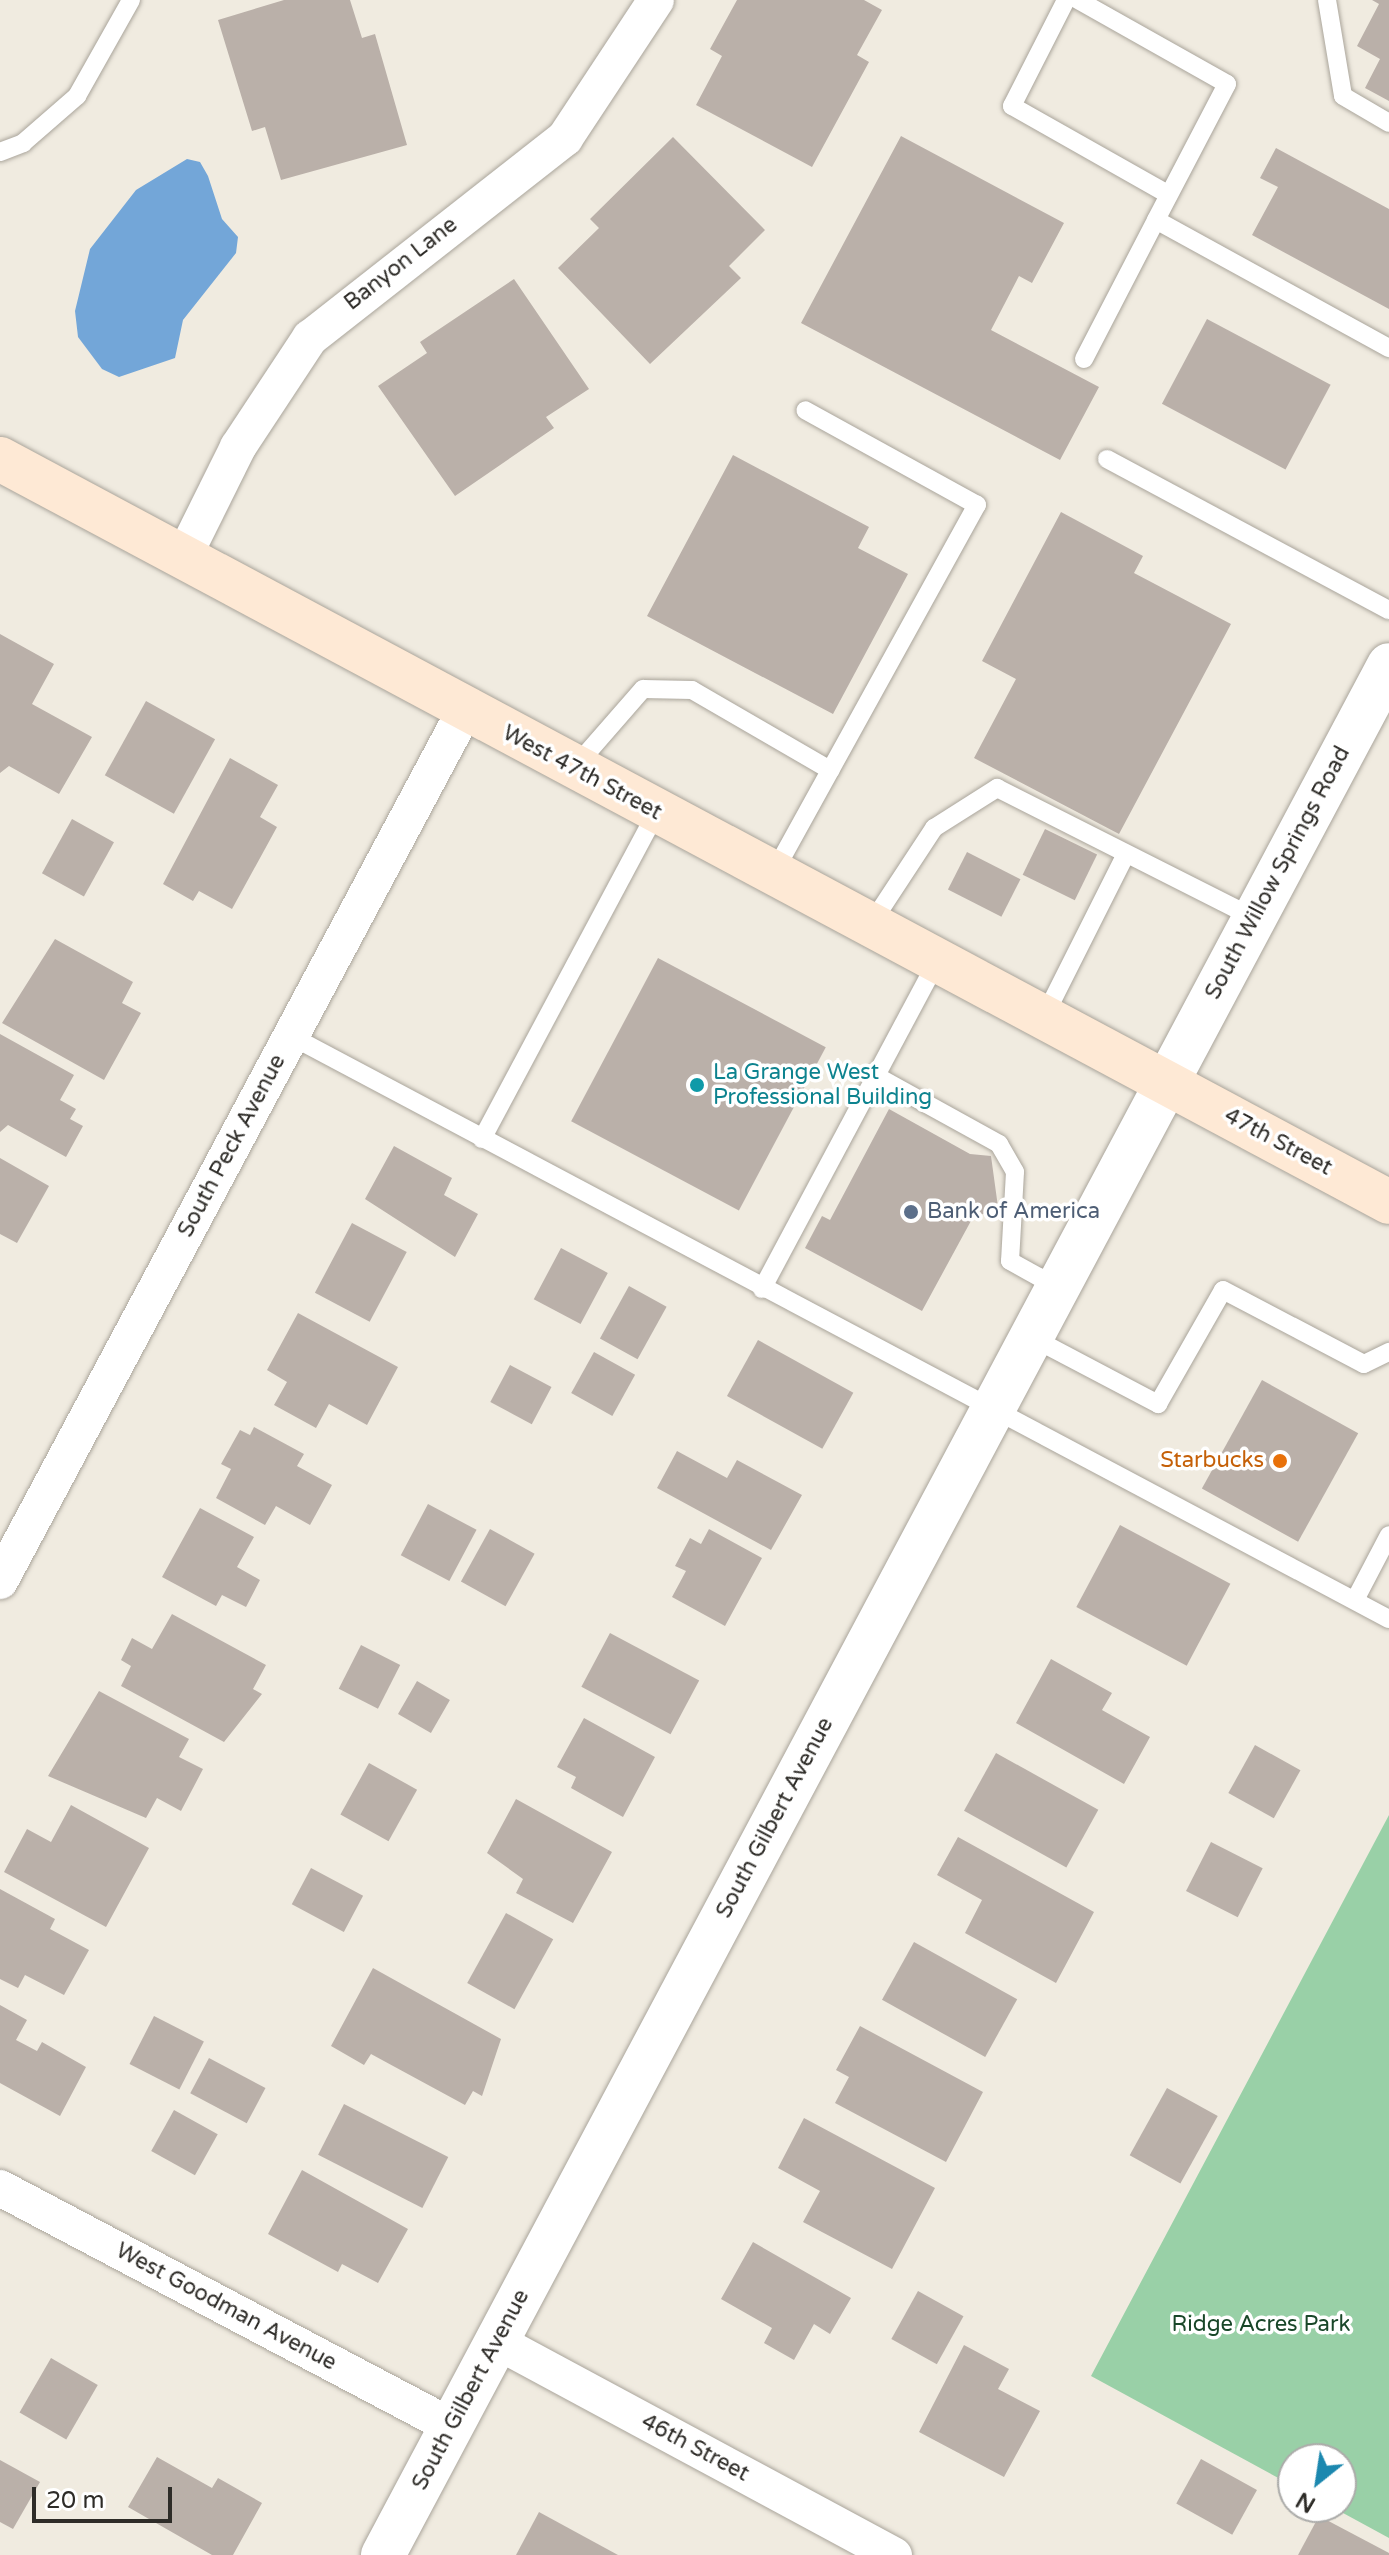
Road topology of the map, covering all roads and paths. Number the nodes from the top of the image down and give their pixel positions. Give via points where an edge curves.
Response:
1 (131, 0) edge
2 (656, 0) edge
3 (1066, 0) edge
4 (1078, 0) edge
5 (1327, 0) edge
6 (1389, 123) edge
7 (0, 152) edge
8 (1169, 195) junction
9 (1156, 220) junction
10 (1389, 348) edge
11 (1084, 359) dead end
12 (805, 410) dead end
13 (0, 459) edge
14 (1107, 459) dead end
15 (183, 558) junction
16 (1389, 610) edge
17 (1389, 665) edge
18 (465, 710) junction
19 (574, 768) junction
20 (830, 770) junction
21 (656, 813) junction
22 (1126, 854) junction
23 (773, 874) junction
24 (1254, 918) junction
25 (870, 926) junction
26 (937, 961) junction
27 (1044, 1017) junction
28 (291, 1036) junction
29 (876, 1076) junction
30 (1166, 1081) junction
31 (482, 1139) junction
32 (1389, 1202) edge
33 (1057, 1287) junction
34 (762, 1289) junction
35 (1030, 1337) junction
36 (1389, 1352) edge
37 (991, 1411) junction
38 (1389, 1535) edge
39 (0, 1581) edge
40 (1355, 1600) junction
41 (1389, 1619) edge
42 (0, 2188) edge
43 (496, 2341) junction
44 (451, 2426) junction
45 (383, 2555) edge
46 (894, 2555) edge

1 - 7 lane via 77,96 23,143
2 - 15 street, Banyon Lane via 565,138 310,338 238,447
3 - 8 lane via 1012,106
4 - 8 lane via 1227,84
5 - 6 lane via 1343,96
8 - 9 lane
9 - 10 lane
9 - 11 lane
12 - 20 lane via 977,505
13 - 15 main road, West 47th Street
14 - 16 lane
15 - 18 main road, West 47th Street
17 - 24 street, South Willow Springs Road
18 - 19 main road, West 47th Street
18 - 28 street, South Peck Avenue
19 - 20 lane via 643,689 692,690
19 - 21 main road, West 47th Street
20 - 23 lane
21 - 23 main road, West 47th Street
21 - 31 lane
22 - 24 lane
22 - 25 lane via 997,788 934,828
22 - 27 lane
23 - 25 main road, West 47th Street
24 - 30 street, South Willow Springs Road
25 - 26 main road, West 47th Street
26 - 27 main road, West 47th Street
26 - 29 lane
27 - 30 main road, West 47th Street
28 - 31 lane
28 - 39 street, South Peck Avenue
29 - 33 lane via 999,1144 1015,1172 1010,1261
29 - 34 lane
30 - 32 main road, 47th Street
30 - 33 street, South Gilbert Avenue
31 - 34 lane
33 - 35 street, South Gilbert Avenue
34 - 37 lane
35 - 36 lane via 1158,1404 1223,1290 1364,1364
35 - 37 street, South Gilbert Avenue
37 - 40 lane
37 - 43 street, South Gilbert Avenue
38 - 40 lane
40 - 41 lane
42 - 44 street, West Goodman Avenue
43 - 44 street, South Gilbert Avenue
43 - 46 street, 46th Street
44 - 45 street, South Gilbert Avenue

